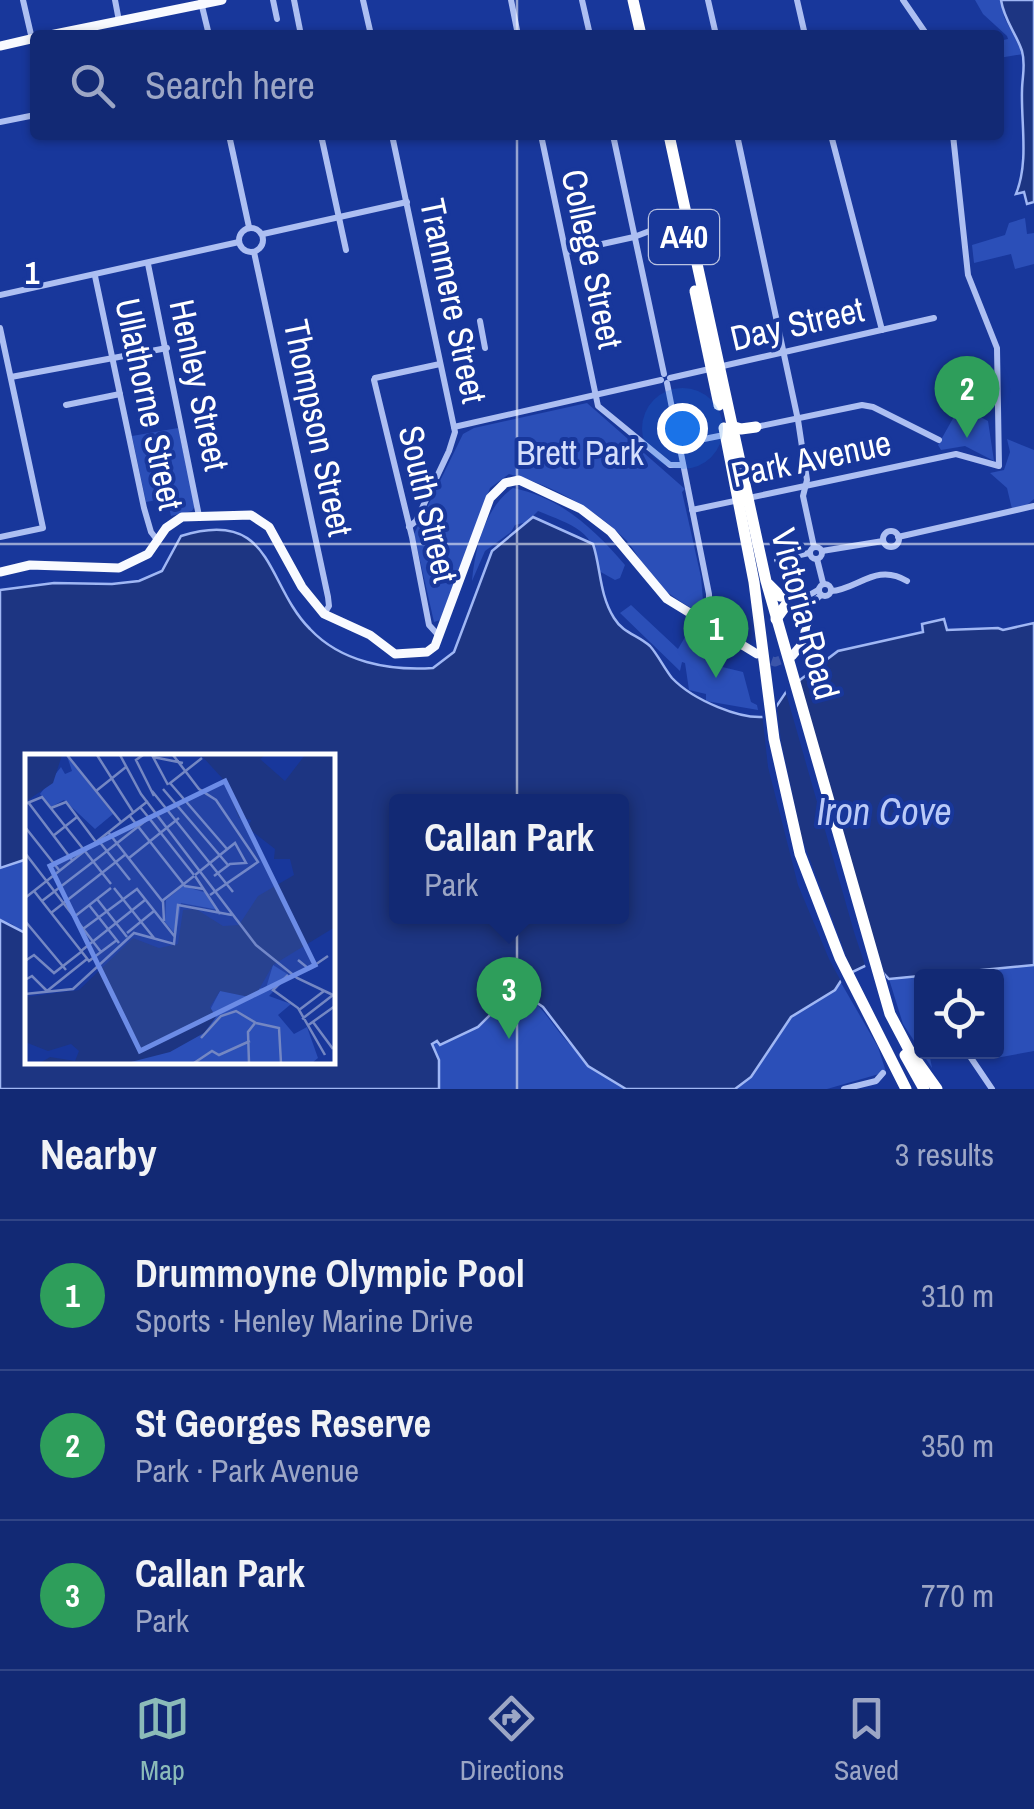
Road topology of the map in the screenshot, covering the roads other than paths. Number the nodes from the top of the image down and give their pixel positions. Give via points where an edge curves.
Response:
1 (23, 0) edge
2 (114, 0) edge
3 (222, 0) edge
4 (273, 0) edge
5 (294, 0) edge
6 (363, 0) edge
7 (511, 0) edge
8 (582, 0) edge
9 (637, 0) edge
10 (708, 0) edge
11 (797, 0) edge
12 (903, 0) edge
13 (201, 2) edge
14 (276, 19) dead end
15 (119, 21) junction
16 (31, 30) edge
17 (75, 30) edge
18 (207, 30) edge
19 (299, 30) edge
20 (370, 30) edge
21 (517, 30) edge
22 (589, 30) edge
23 (643, 30) edge
24 (715, 30) edge
25 (805, 30) edge
26 (924, 30) edge
27 (30, 39) edge
28 (0, 46) edge
29 (30, 116) edge
30 (0, 122) edge
31 (230, 140) edge
32 (323, 140) edge
33 (393, 140) edge
34 (542, 140) edge
35 (614, 140) edge
36 (667, 140) edge
37 (667, 140) edge
38 (738, 140) edge
39 (832, 140) edge
40 (954, 140) edge
41 (406, 202) junction
42 (340, 217) junction
43 (681, 219) junction
44 (249, 228) junction
45 (262, 234) junction
46 (634, 236) junction
47 (237, 242) junction
48 (346, 250) dead end
49 (254, 252) junction
50 (566, 252) junction
51 (148, 264) junction
52 (95, 276) junction
53 (0, 295) edge
54 (934, 318) dead end
55 (480, 321) dead end
56 (0, 328) edge
57 (882, 330) junction
58 (166, 348) junction
59 (485, 348) dead end
60 (785, 354) junction
61 (113, 357) junction
62 (440, 364) junction
63 (715, 368) junction
64 (11, 377) junction
65 (666, 379) junction
66 (120, 394) junction
67 (595, 394) junction
68 (66, 404) dead end
69 (798, 420) junction
70 (454, 427) junction
71 (756, 428) joint
72 (728, 430) junction
73 (939, 440) dead end
74 (679, 444) junction
75 (683, 466) junction
76 (805, 486) junction
77 (743, 499) junction
78 (1034, 506) edge
79 (692, 510) junction
80 (199, 516) junction
81 (408, 526) junction
82 (0, 537) edge
83 (158, 541) junction
84 (815, 550) junction
85 (777, 560) dead end
86 (0, 572) edge
87 (766, 581) junction
88 (907, 581) dead end
89 (751, 582) dead end
90 (821, 590) junction
91 (804, 603) junction
92 (750, 604) dead end
93 (324, 614) junction
94 (776, 619) junction
95 (700, 620) junction
96 (806, 623) junction
97 (438, 636) junction
98 (757, 654) tunnel mouth
99 (792, 656) dead end
100 (896, 1027) junction
101 (972, 1059) edge
102 (883, 1073) dead end
103 (844, 1089) edge
104 (909, 1089) edge
105 (924, 1089) edge
106 (937, 1089) edge
107 (992, 1089) edge

1 - 16 street
2 - 15 street
3 - 13 main road
4 - 14 street
5 - 19 street
6 - 20 street
7 - 21 street
8 - 22 street
9 - 23 highway
10 - 24 street
11 - 25 street
12 - 26 street
13 - 15 main road
13 - 18 street
15 - 17 main road
27 - 28 main road
29 - 30 street
31 - 44 street
32 - 42 street
33 - 41 street, Tranmere Street
34 - 50 street, College Street
35 - 46 street
36 - 43 highway, Victoria Road / A40
37 - 63 highway, Victoria Road / A40
38 - 60 street
39 - 57 street
40 - 76 street, Park Avenue via 968,275 997,348 1001,462 996,468 956,454
41 - 42 street
41 - 62 street, Tranmere Street
42 - 45 street
42 - 48 street
43 - 46 street
43 - 63 highway, Victoria Road / A40
44 - 45 street
44 - 47 street
45 - 49 street
46 - 50 street
46 - 65 street
47 - 49 street
47 - 51 street
49 - 93 street, Thompson Street via 328,596
50 - 67 street, College Street
51 - 52 street
51 - 58 street, Henley Street
52 - 53 street
52 - 61 street, Ullathorne Street
54 - 57 street, Day Street
55 - 59 street
56 - 64 street
57 - 60 street, Day Street
58 - 61 street
58 - 80 street, Henley Street
60 - 63 street, Day Street
60 - 69 street
61 - 64 street
61 - 66 street, Ullathorne Street
62 - 70 street, Tranmere Street
62 - 81 street, South Street via 375,379
63 - 65 street, Day Street
63 - 72 highway, Victoria Road / A40
64 - 82 street via 43,528
65 - 67 street, Day Street
65 - 74 street
66 - 68 street
66 - 83 street, Ullathorne Street via 144,508
67 - 70 street, Day Street
67 - 75 street via 598,406 645,446 670,465
69 - 71 street
69 - 73 street via 862,405
69 - 76 street
70 - 81 street, Tranmere Street via 449,451
71 - 72 highway
72 - 74 street
72 - 77 highway, Victoria Road / A40
74 - 75 street
75 - 79 street
76 - 77 street, Park Avenue
76 - 84 street
77 - 79 street, Park Avenue
77 - 87 highway, Victoria Road / A40
77 - 104 highway, Victoria Road / A40 via 774,739 800,854 840,958
78 - 84 street via 898,537 893,547 883,541
79 - 95 street via 709,594
80 - 83 main road via 176,520
80 - 93 main road via 245,514 266,523
81 - 97 street, South Street via 429,625
83 - 86 main road via 142,558 118,568 30,565
84 - 85 street
84 - 90 street
87 - 91 highway via 780,596
87 - 94 highway, Victoria Road / A40
88 - 90 street via 888,574
89 - 92 street
90 - 91 street
91 - 96 street
93 - 97 main road via 398,655 429,651
94 - 96 highway via 793,604
94 - 100 highway, Victoria Road / A40
95 - 97 main road via 664,596 601,522 512,480 490,498
95 - 98 main road
96 - 99 main road via 804,642
100 - 105 highway
100 - 106 highway, Victoria Road / A40
101 - 107 street
102 - 103 street

